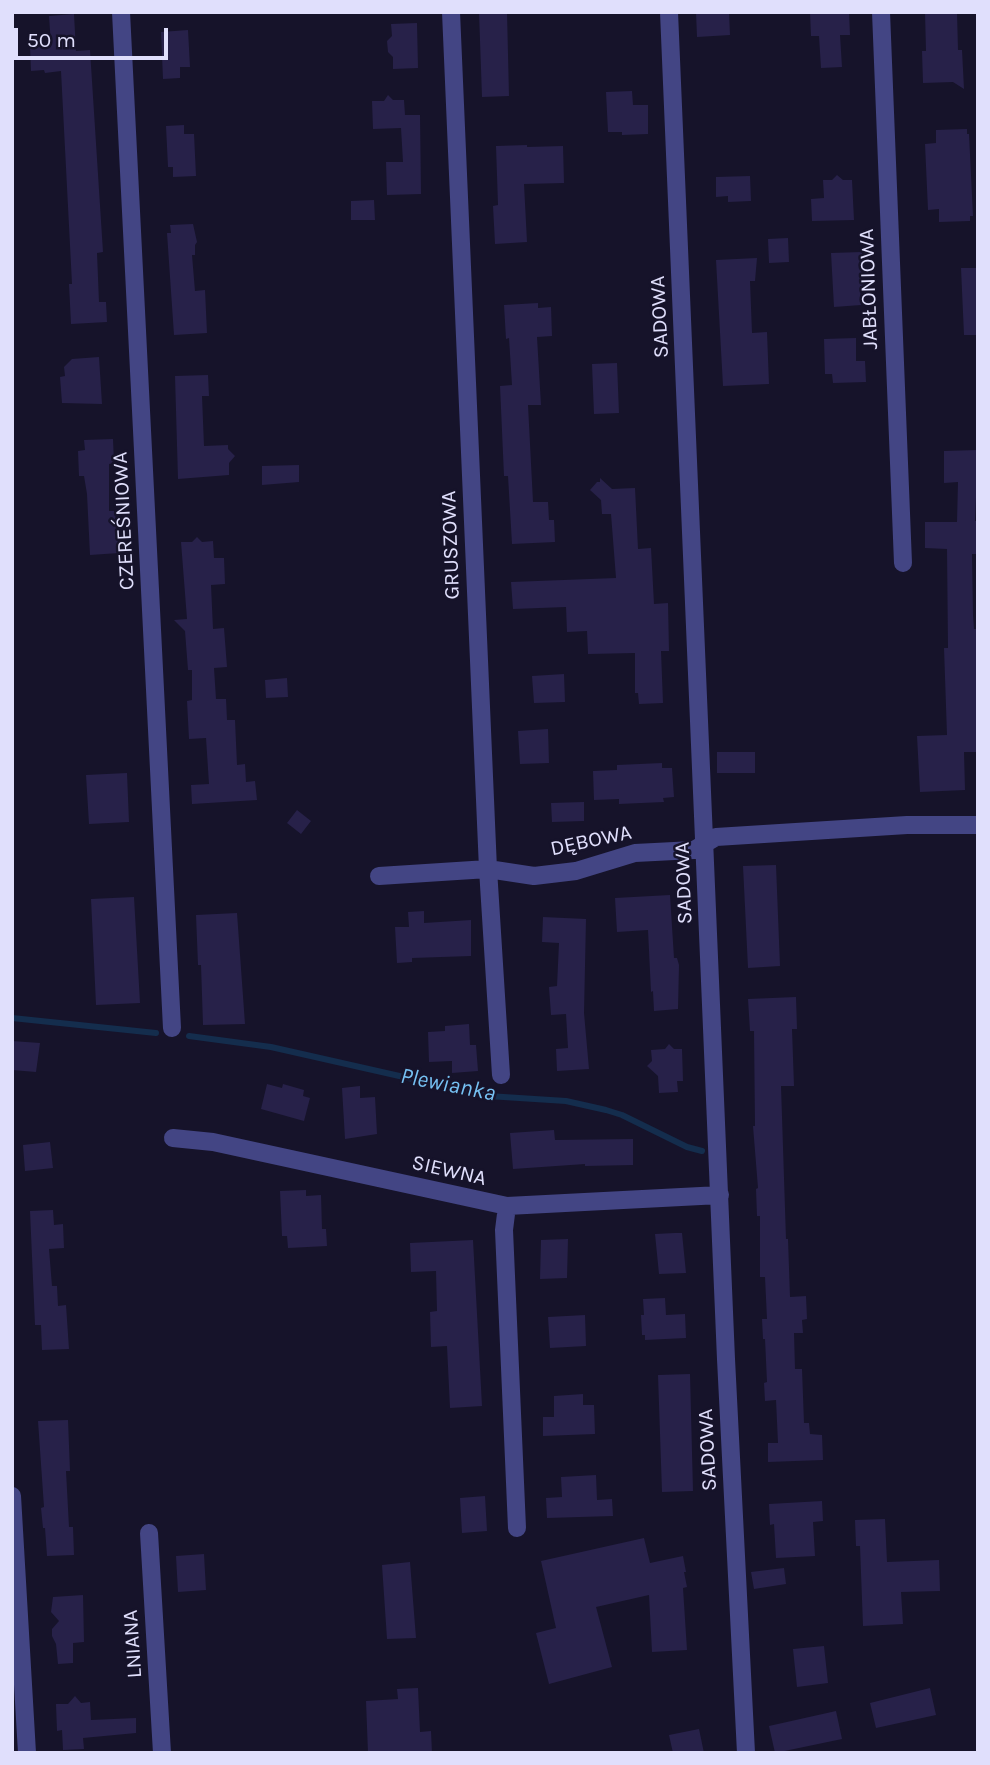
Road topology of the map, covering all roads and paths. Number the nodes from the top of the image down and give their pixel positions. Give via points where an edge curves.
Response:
1 (121, 12) edge
2 (451, 12) edge
3 (669, 12) edge
4 (881, 12) edge
5 (903, 563) dead end
6 (978, 825) edge
7 (705, 842) junction
8 (488, 869) junction
9 (379, 876) dead end
10 (172, 1028) dead end
11 (501, 1075) dead end
12 (173, 1138) dead end
13 (720, 1195) junction
14 (507, 1206) junction
15 (12, 1496) edge
16 (517, 1528) dead end
17 (149, 1533) dead end
18 (18, 1716) edge
19 (27, 1753) edge
20 (162, 1753) edge
21 (746, 1753) edge

1 - 10 street, CZEREŚNIOWA
2 - 8 street, GRUSZOWA
3 - 7 street, SADOWA
4 - 5 street, JABŁONIOWA
6 - 7 street, DĘBOWA via 907,825 716,837
7 - 8 street, DĘBOWA via 694,850 635,853 555,874 534,876
7 - 13 street, SADOWA
8 - 9 street, DĘBOWA
8 - 11 street, GRUSZOWA
12 - 14 street, SIEWNA via 212,1142
13 - 14 street, SIEWNA
13 - 21 street, SADOWA
14 - 16 street via 504,1230
15 - 18 street
17 - 20 street, LNIANA
18 - 19 street

